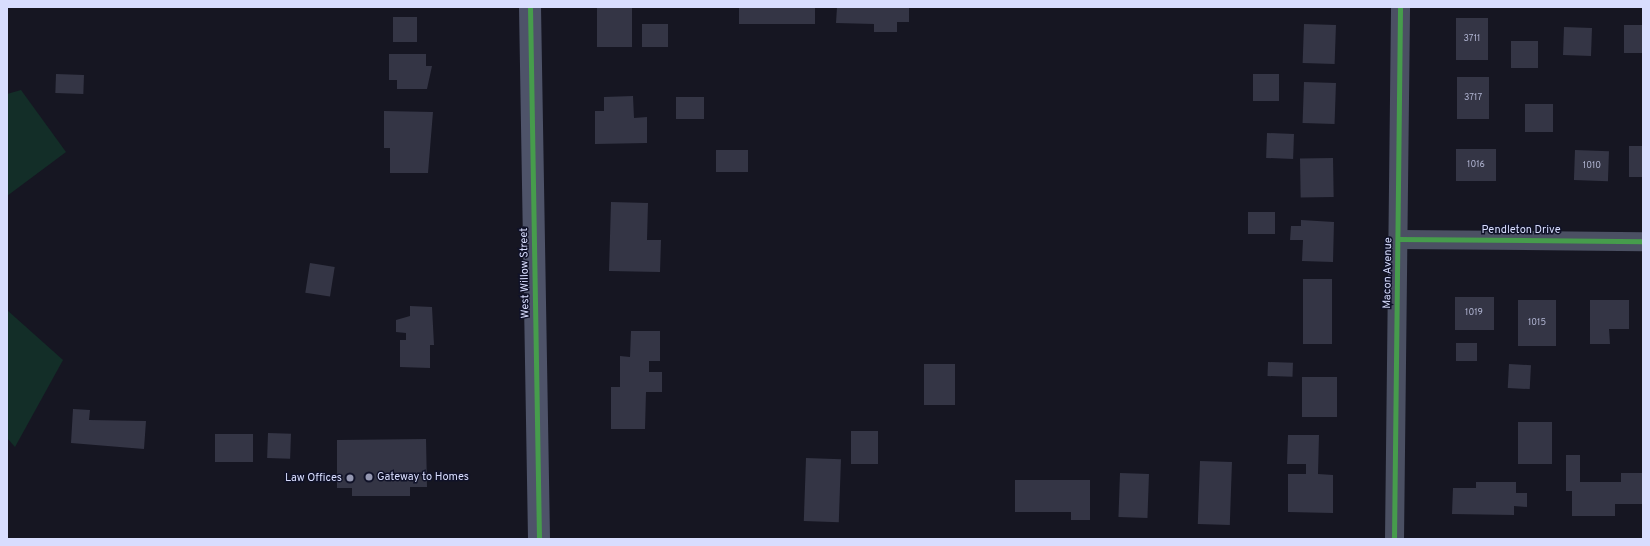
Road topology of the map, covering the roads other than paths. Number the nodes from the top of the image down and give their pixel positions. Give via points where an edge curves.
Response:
1 (530, 7) edge
2 (1400, 7) edge
3 (1398, 239) junction
4 (1643, 241) edge
5 (539, 539) edge
6 (1394, 539) edge

1 - 5 street, West Willow Street
2 - 3 street, Macon Avenue
3 - 4 street, Pendleton Drive
3 - 6 street, Macon Avenue

